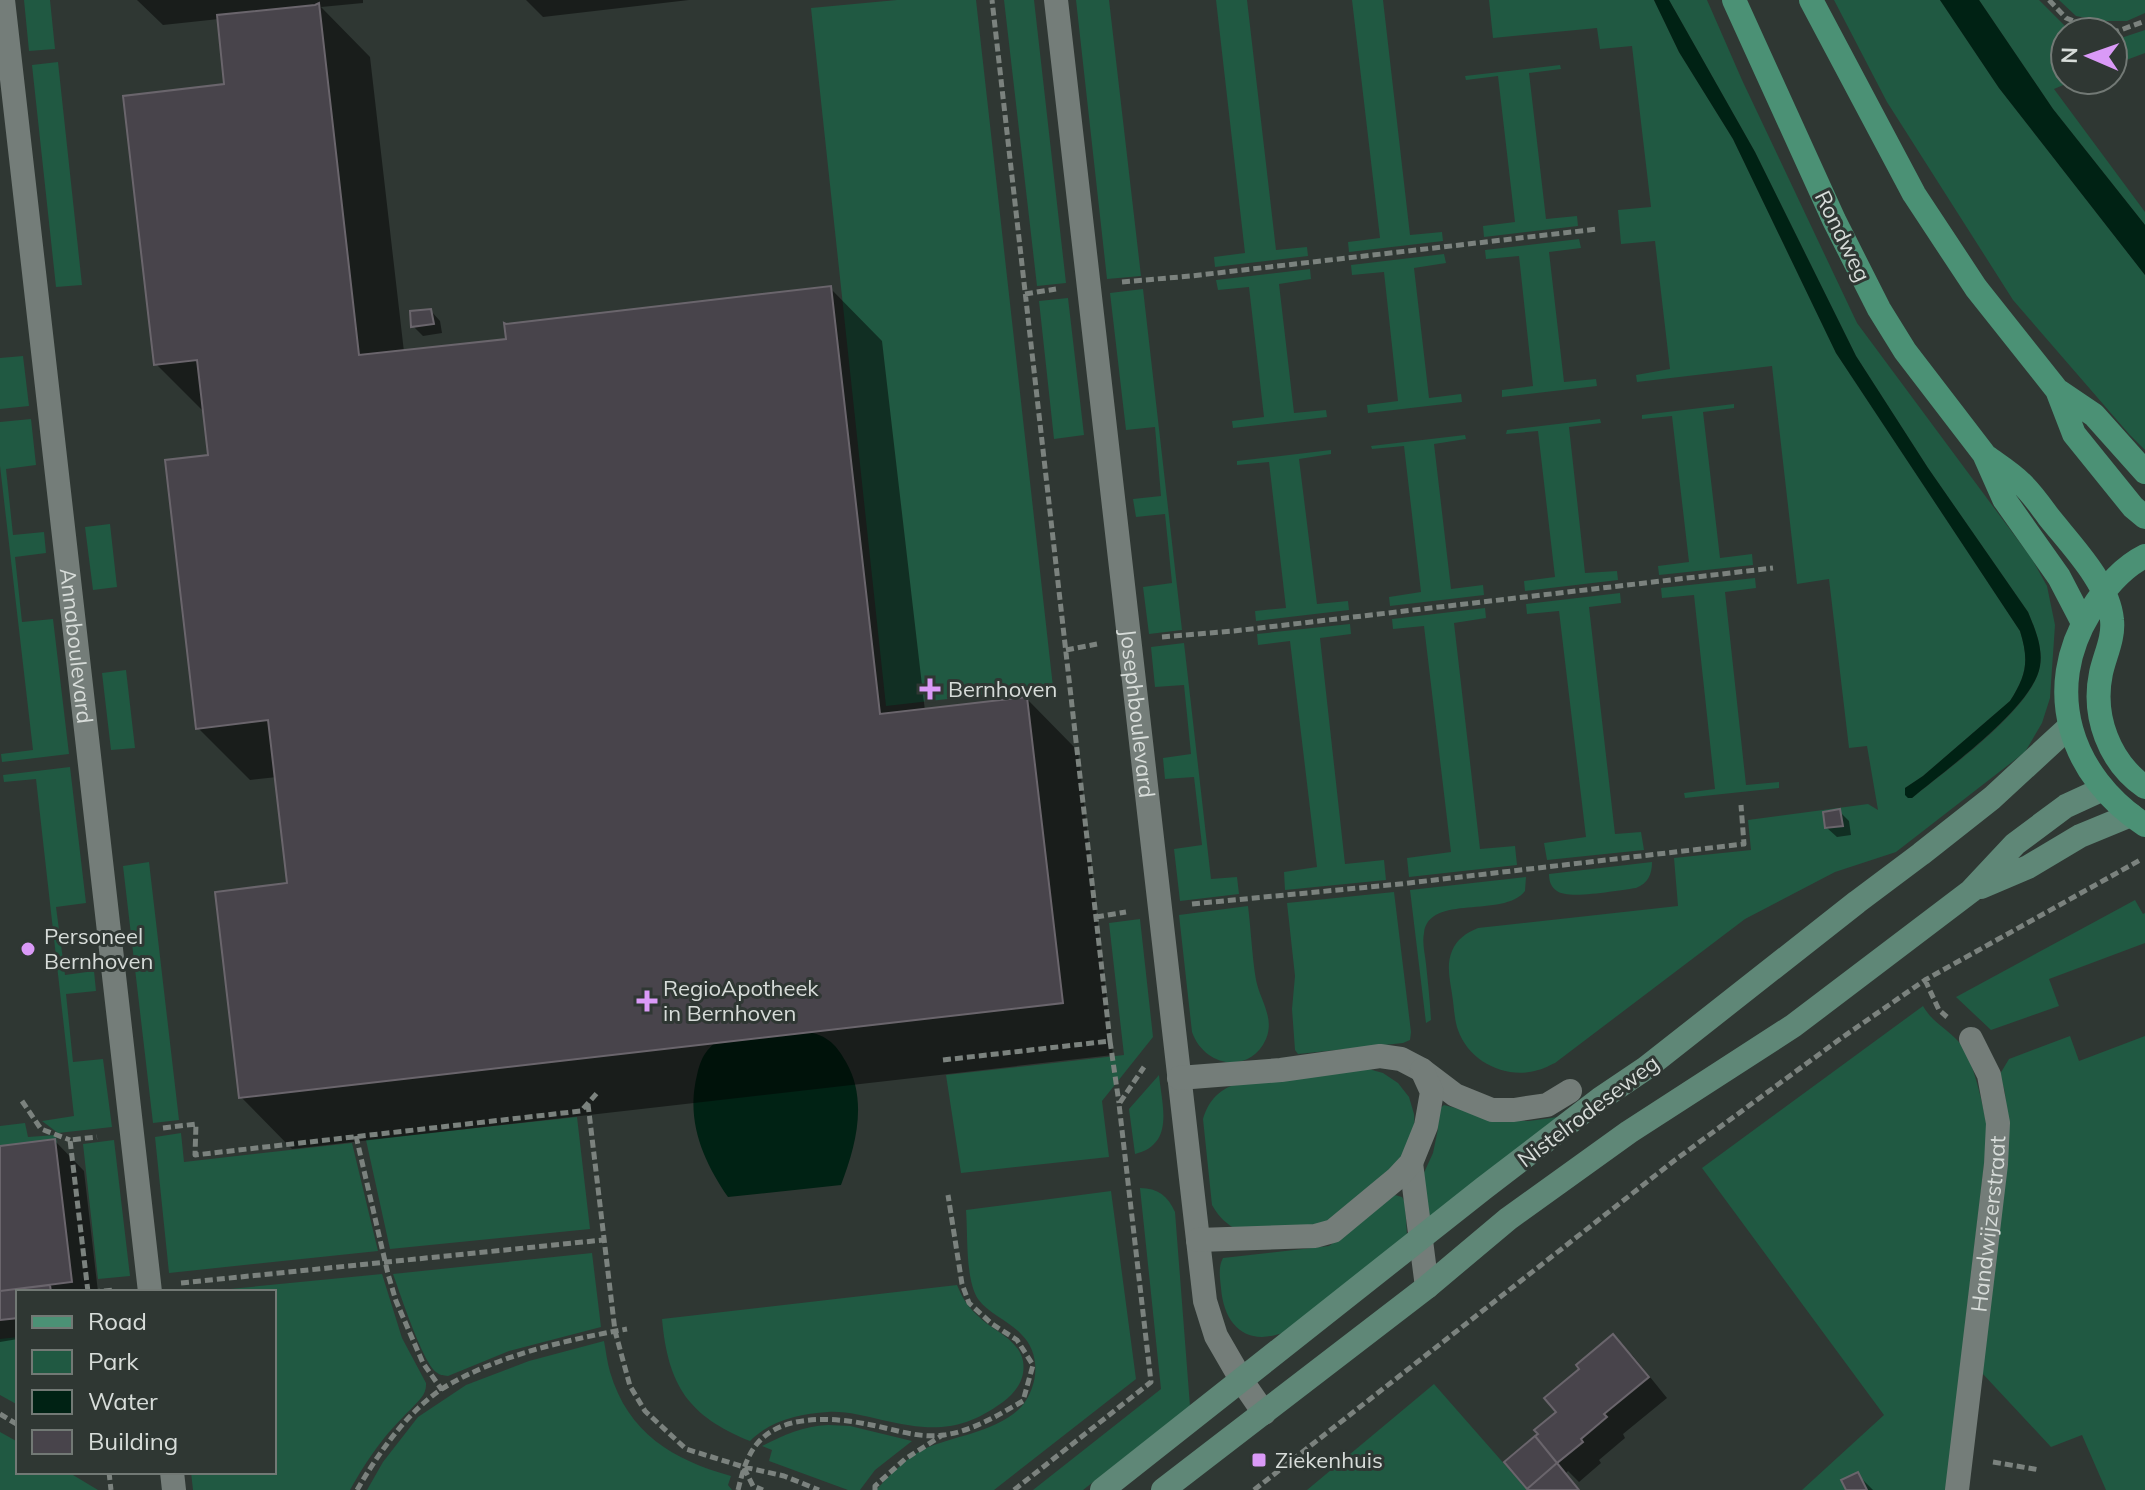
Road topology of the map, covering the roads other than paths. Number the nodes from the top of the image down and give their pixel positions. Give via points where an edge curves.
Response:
1 (3, 0) edge
2 (1056, 0) edge
3 (1734, 0) edge
4 (1811, 0) edge
5 (2057, 390) junction
6 (1984, 454) junction
7 (2145, 472) edge
8 (2145, 517) edge
9 (2145, 556) edge
10 (2104, 592) junction
11 (2083, 623) junction
12 (2069, 727) junction
13 (2140, 783) edge
14 (2103, 789) junction
15 (2138, 820) edge
16 (1971, 891) junction
17 (1971, 1039) road end
18 (1422, 1070) junction
19 (1179, 1078) junction
20 (1570, 1091) dead end
21 (1411, 1163) junction
22 (1198, 1240) junction
23 (1421, 1240) junction
24 (1427, 1287) junction
25 (150, 1290) edge
26 (1242, 1381) junction
27 (1264, 1413) junction
28 (1102, 1490) edge
29 (1163, 1490) edge
30 (1957, 1490) edge

1 - 25 street, Annaboulevard
2 - 19 street, Josephboulevard
3 - 6 main road, Rondweg via 1879,309
4 - 5 main road via 1941,238
5 - 7 main road via 2094,415
5 - 8 main road via 2074,434
6 - 10 main road, Rondweg via 2022,483
6 - 11 main road, Rondweg via 2004,499 2059,577
9 - 10 main road
10 - 11 main road
10 - 13 main road via 2112,635 2101,671 2099,708 2110,748
11 - 12 main road via 2066,678
12 - 14 main road
12 - 23 street, Nistelrodeseweg via 1992,798
13 - 14 main road
14 - 15 main road
14 - 16 street, Nistelrodeseweg via 2066,806 2015,844
15 - 16 street, Nistelrodeseweg via 2080,836 2028,867
16 - 24 street, Nistelrodeseweg via 1793,1026 1629,1132 1508,1219
17 - 30 street, Handwijzerstraat via 1989,1075 1998,1123
18 - 19 street via 1380,1056
18 - 20 street via 1455,1095 1492,1110 1547,1105
18 - 21 street via 1432,1092
19 - 22 street, Josephboulevard
21 - 22 street via 1333,1231
21 - 23 street
22 - 26 street, Josephboulevard via 1205,1301 1216,1336
23 - 24 street
23 - 26 street, Nistelrodeseweg
24 - 27 street, Nistelrodeseweg
26 - 27 street, Josephboulevard
26 - 28 street, Nistelrodeseweg
27 - 29 street, Nistelrodeseweg

